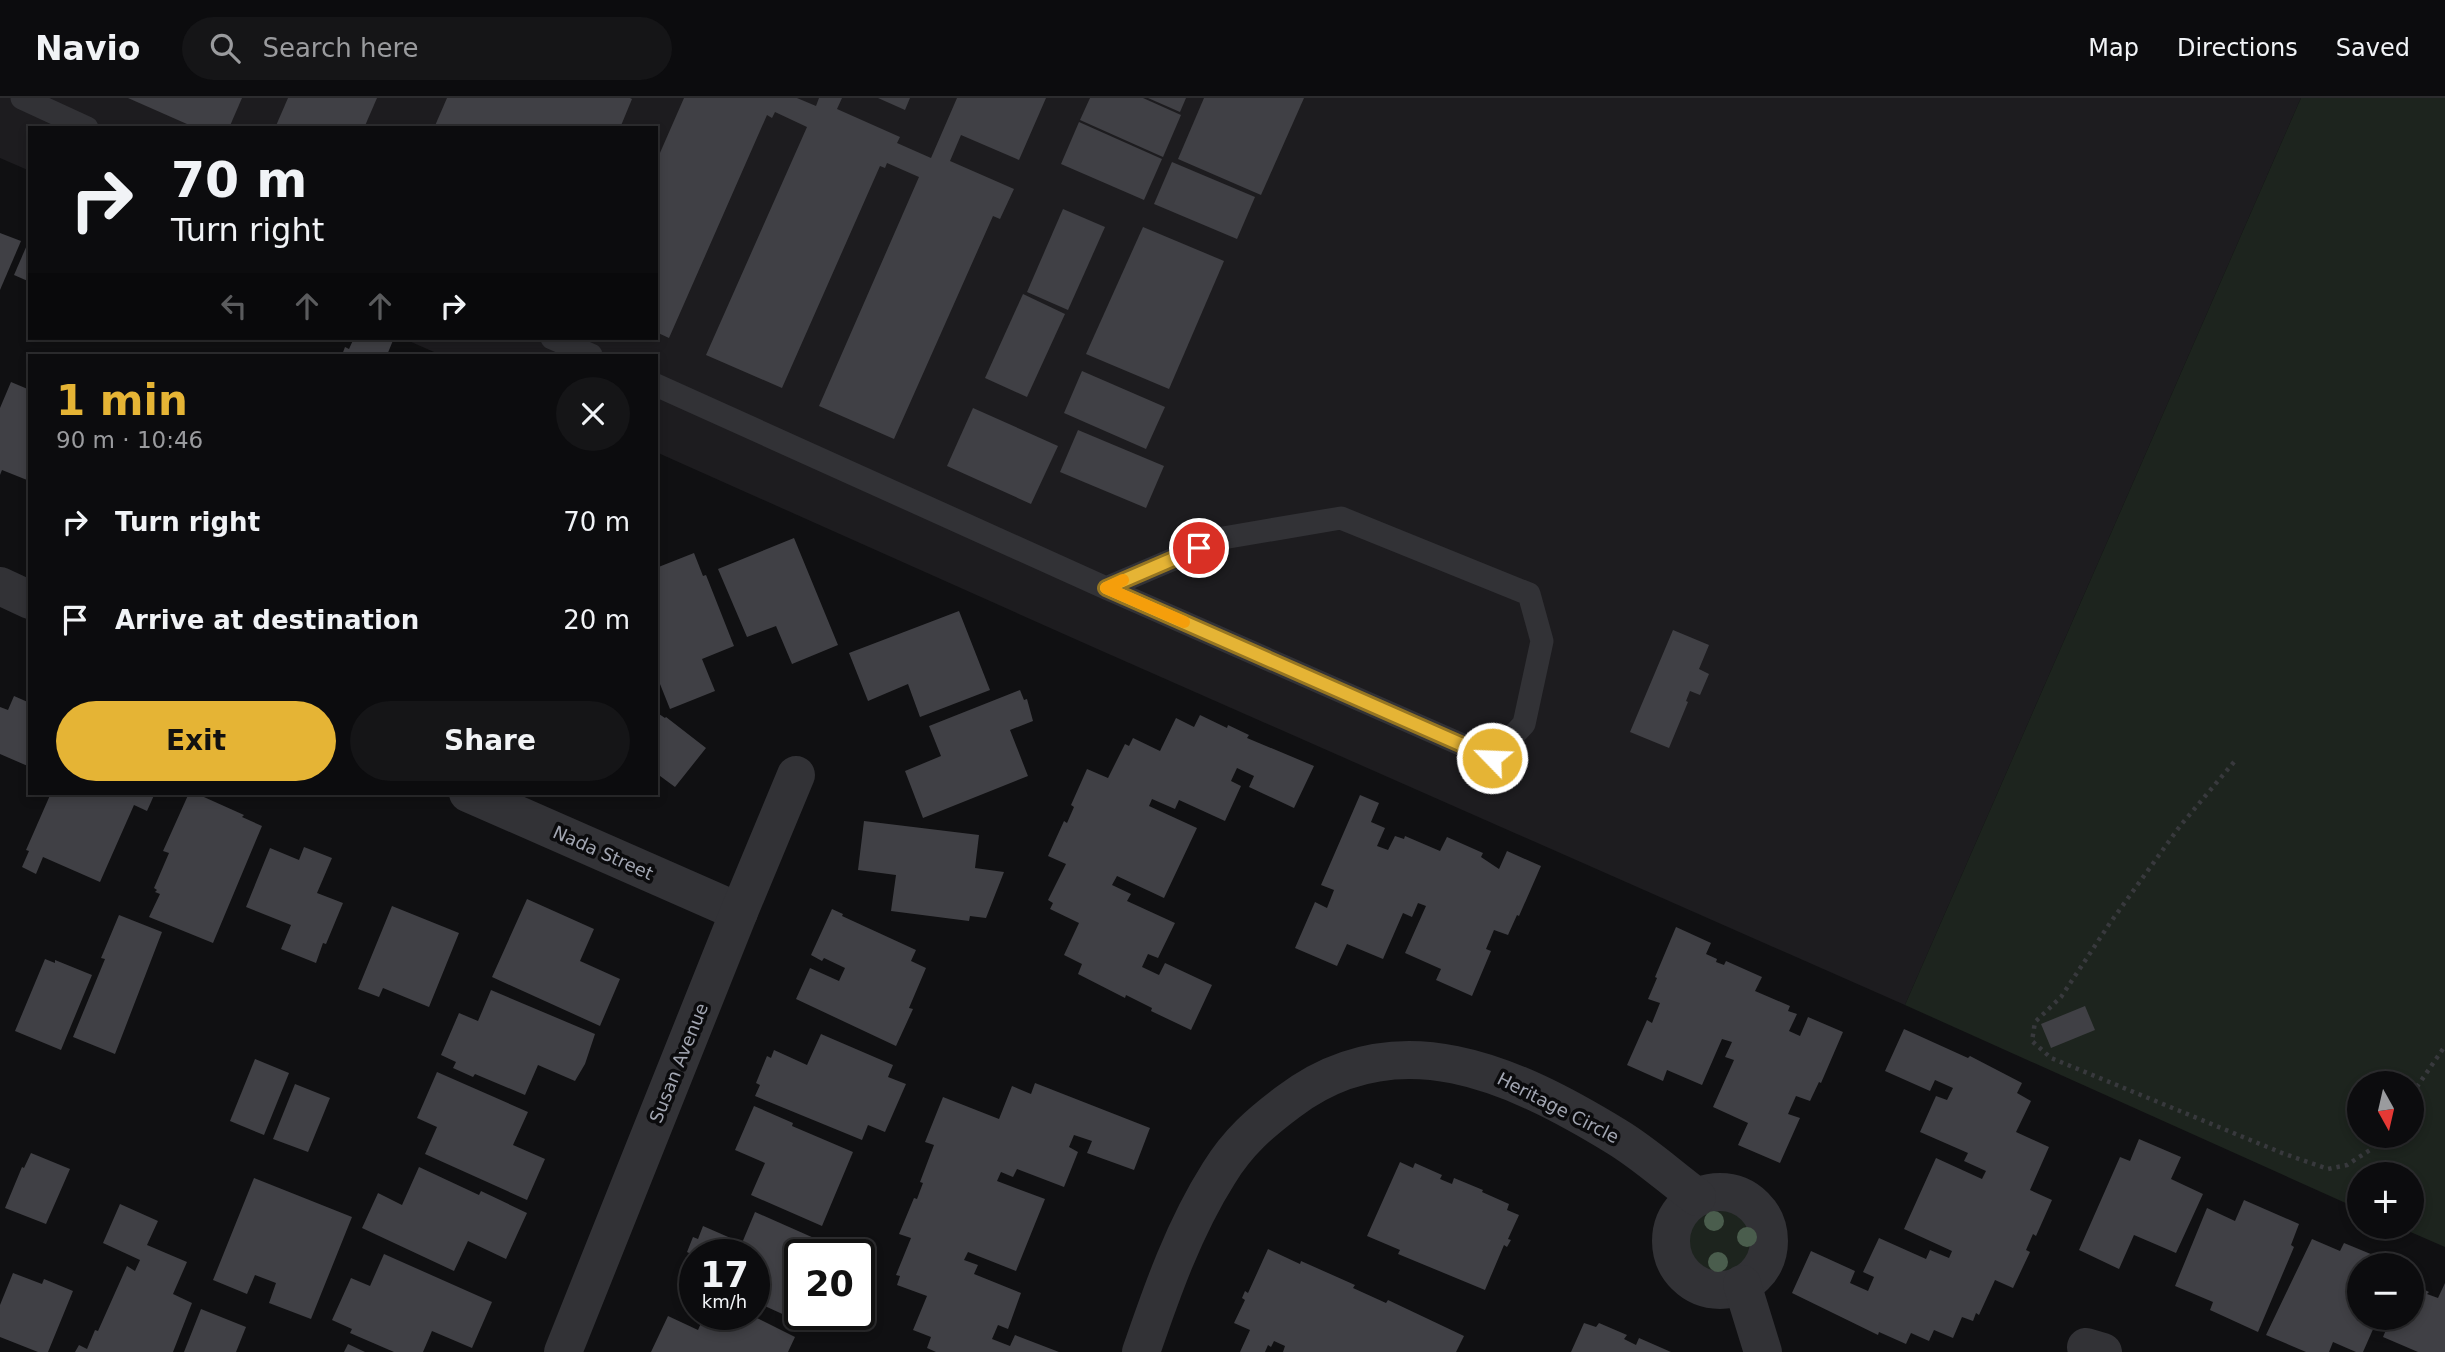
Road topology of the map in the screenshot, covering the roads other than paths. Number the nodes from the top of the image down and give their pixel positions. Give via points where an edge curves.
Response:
1 (22, 98) edge
2 (84, 126) edge
3 (557, 340) edge
4 (589, 354) edge
5 (658, 386) edge
6 (0, 586) edge
7 (1106, 588) junction
8 (28, 599) edge
9 (796, 775) dead end
10 (473, 795) edge
11 (739, 912) junction
12 (1697, 1197) junction
13 (1742, 1284) junction
14 (563, 1352) edge
15 (1141, 1352) edge
16 (1763, 1352) edge

1 - 2 lane
3 - 4 lane
5 - 7 lane
6 - 8 street
7 - 7 lane via 1492,758 1524,724 1542,641 1529,594 1341,517 1223,538
9 - 11 street, Susan Avenue
10 - 11 street, Nada Street
11 - 14 street, Susan Avenue
12 - 13 street via 1674,1222 1673,1255 1693,1282 1726,1289
12 - 13 street via 1712,1192 1742,1196 1764,1218 1769,1248 1764,1263
12 - 15 street, Heritage Circle via 1618,1138 1490,1074 1435,1060 1394,1059 1353,1067 1307,1087 1252,1129 1219,1172 1192,1221
13 - 16 street

